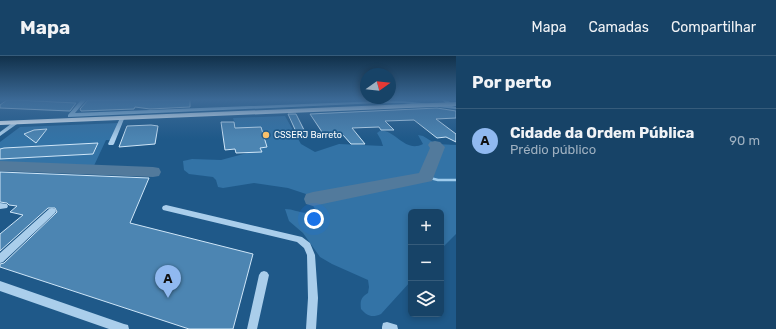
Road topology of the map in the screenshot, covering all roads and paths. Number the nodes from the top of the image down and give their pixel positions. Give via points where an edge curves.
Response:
1 (126, 113) edge
2 (181, 113) edge
3 (71, 115) joint
4 (122, 119) junction
5 (66, 121) junction
6 (0, 123) edge
7 (15, 123) junction
8 (0, 134) edge
9 (111, 144) dead end
10 (166, 208) dead end
11 (52, 211) dead end
12 (0, 259) edge
13 (264, 275) dead end
14 (0, 286) edge
15 (110, 327) edge
16 (124, 329) edge
17 (252, 329) edge
18 (311, 329) edge

1 - 3 street
2 - 4 main road
3 - 5 street
4 - 5 main road
4 - 9 street
5 - 7 main road
6 - 7 main road
7 - 8 street
10 - 18 street via 299,239 307,246 311,255
11 - 12 street
13 - 17 street
14 - 15 street
15 - 16 street

